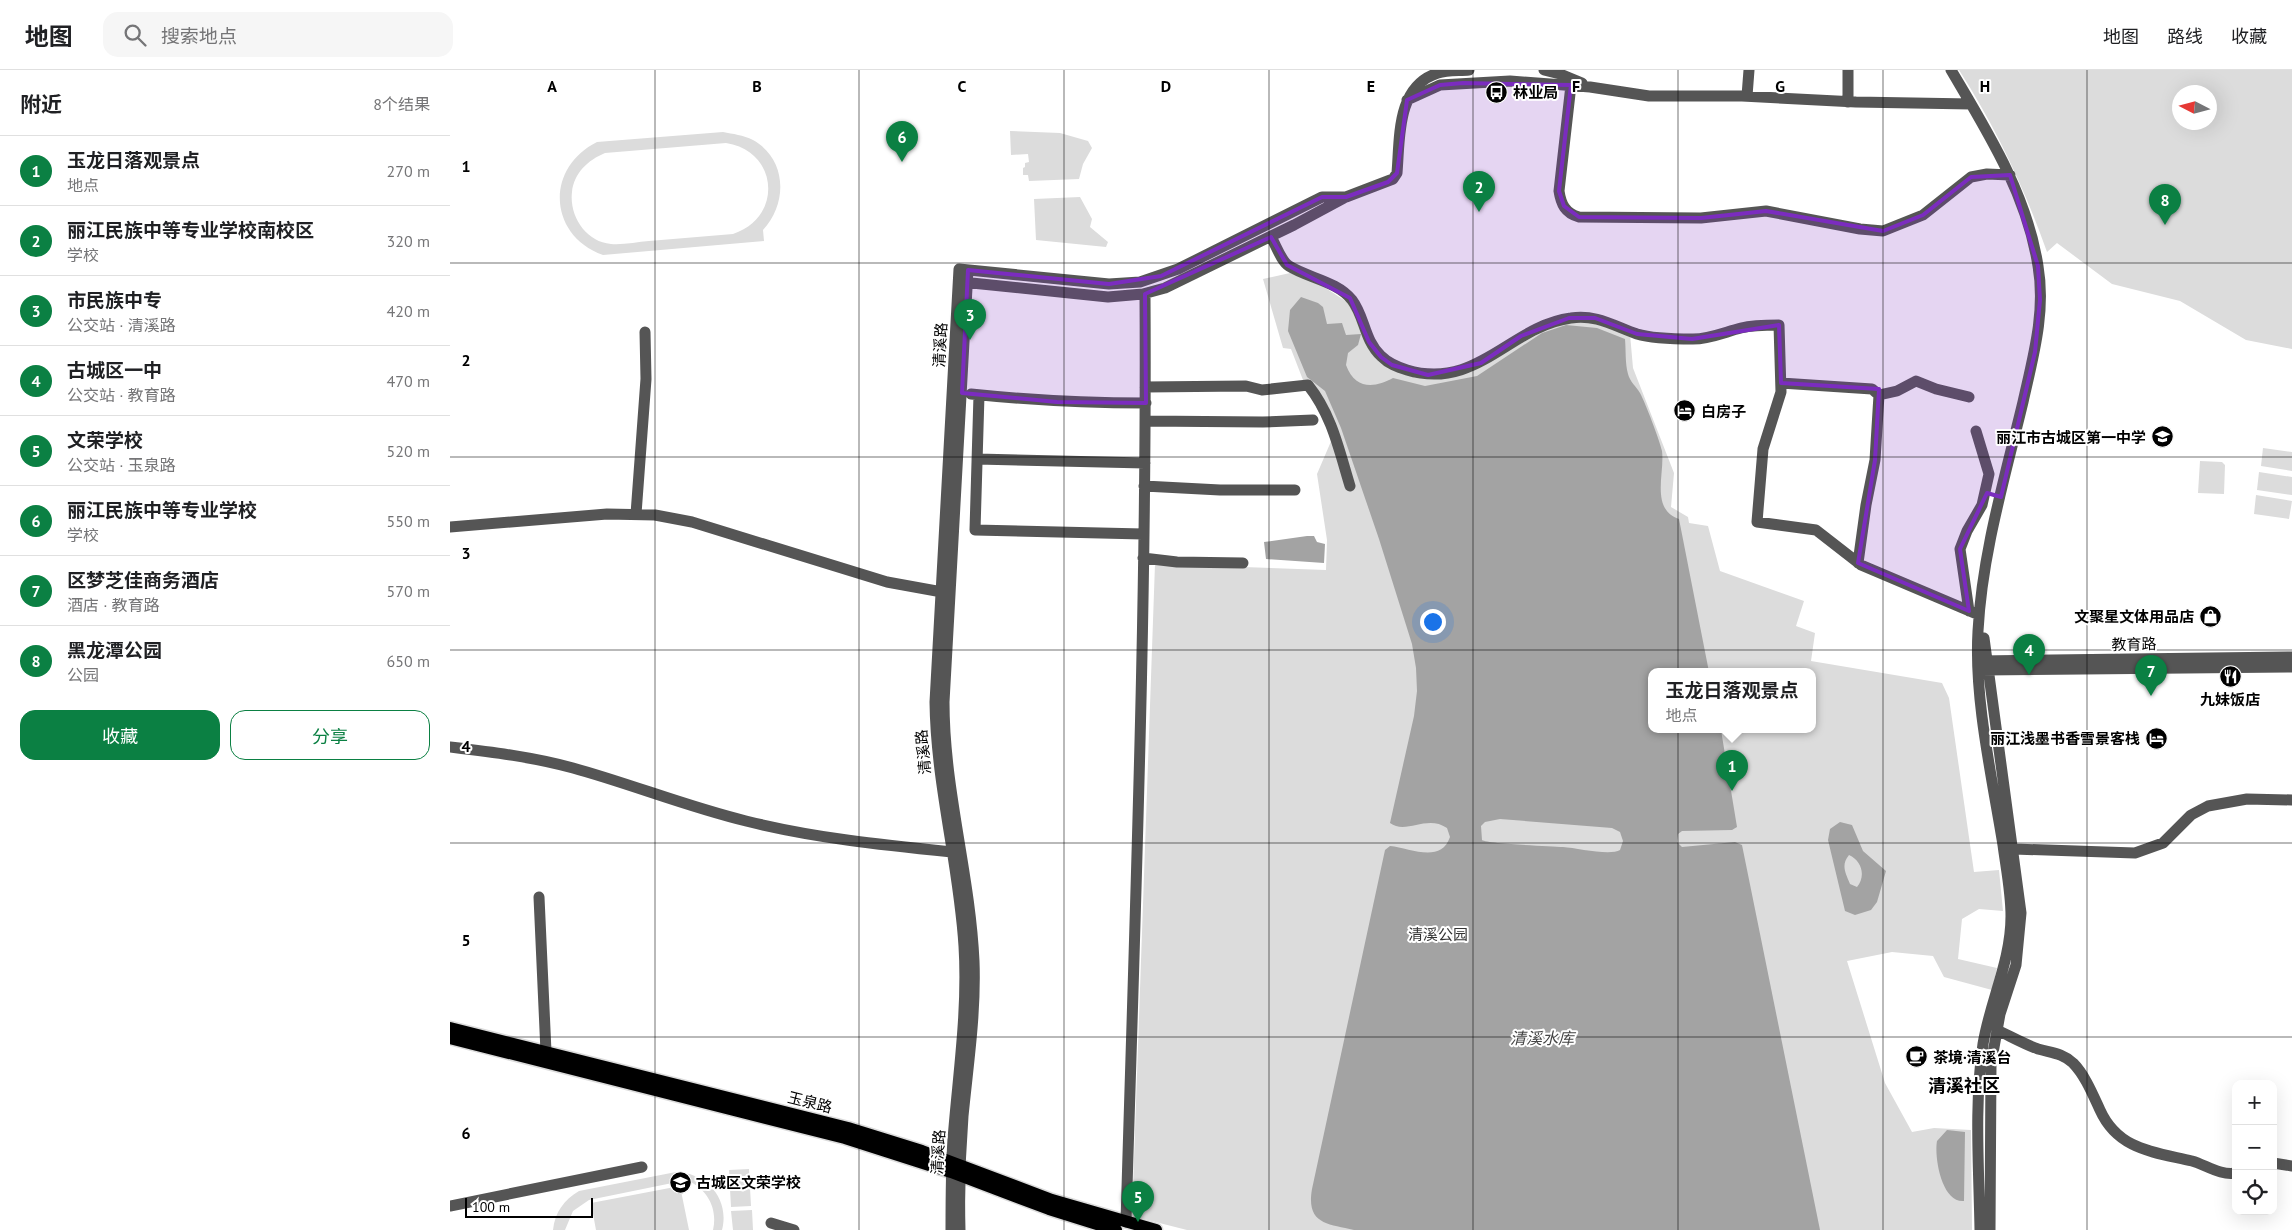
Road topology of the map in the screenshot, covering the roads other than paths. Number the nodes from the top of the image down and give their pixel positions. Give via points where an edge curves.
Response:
1 (1469, 70) edge
2 (1544, 70) edge
3 (1749, 70) edge
4 (1848, 70) edge
5 (1951, 70) edge
6 (1571, 78) edge
7 (1747, 96) junction
8 (1407, 100) junction
9 (1848, 102) junction
10 (1971, 104) junction
11 (2010, 175) junction
12 (1346, 197) junction
13 (1271, 237) junction
14 (963, 282) junction
15 (1145, 294) junction
16 (645, 332) dead end
17 (1781, 383) junction
18 (1145, 387) junction
19 (962, 393) junction
20 (1879, 394) junction
21 (978, 395) junction
22 (1969, 397) dead end
23 (1146, 403) junction
24 (1313, 420) dead end
25 (1146, 421) junction
26 (1976, 431) dead end
27 (977, 459) junction
28 (1145, 463) junction
29 (1144, 486) junction
30 (1350, 486) dead end
31 (1295, 490) dead end
32 (1986, 493) junction
33 (2001, 497) junction
34 (636, 514) junction
35 (450, 527) edge
36 (1144, 534) junction
37 (1143, 558) junction
38 (1243, 563) dead end
39 (1858, 563) junction
40 (942, 592) junction
41 (1981, 599) junction
42 (1974, 613) junction
43 (2292, 657) edge
44 (1982, 665) junction
45 (2292, 667) edge
46 (450, 747) edge
47 (2292, 800) edge
48 (2014, 849) junction
49 (952, 852) junction
50 (539, 897) dead end
51 (450, 1028) edge
52 (1996, 1030) junction
53 (450, 1038) edge
54 (546, 1052) junction
55 (2277, 1164) edge
56 (2292, 1166) edge
57 (642, 1167) dead end
58 (956, 1169) junction
59 (2232, 1174) edge
60 (450, 1206) edge
61 (771, 1223) dead end
62 (1121, 1226) edge
63 (794, 1230) edge
64 (951, 1230) edge
65 (960, 1230) edge
66 (1156, 1230) edge
67 (1980, 1230) edge
68 (1990, 1230) edge

1 - 8 street via 1439,72 1419,84
2 - 6 street
3 - 7 street
4 - 9 street
5 - 10 street
6 - 7 street via 1590,87 1650,96
6 - 8 street via 1440,85
6 - 11 street via 1560,191 1564,206 1578,217 1701,218 1766,211 1883,231 1923,216 1971,177
7 - 9 street
8 - 12 street via 1395,176 1388,182
9 - 10 street
10 - 11 street
11 - 33 street via 2038,266 2040,300 2034,352
12 - 13 street
12 - 14 street, 清溪路 via 1322,197 1178,269 1140,282 1108,284 963,270
13 - 15 street via 1183,280
13 - 17 street via 1287,265 1350,298 1369,342 1382,357 1392,365 1419,374 1474,366 1537,329 1562,320 1586,317 1613,323 1638,334 1692,339 1742,328 1779,325
14 - 15 street via 1108,297
14 - 19 street, 清溪路
14 - 40 street, 清溪路
15 - 18 street
16 - 34 street via 646,379
17 - 20 street via 1872,389
17 - 39 street via 1763,449 1757,522 1821,532
18 - 23 street
18 - 30 street via 1246,386 1262,390 1308,385 1330,420
19 - 21 street
19 - 58 street, 清溪路 via 944,702 946,762 969,902 974,965 972,1024
20 - 22 street via 1897,391 1916,381
20 - 39 street via 1875,460
21 - 23 street via 1057,402
21 - 27 street
23 - 25 street
24 - 25 street
25 - 28 street
26 - 32 street via 1989,468
27 - 28 street
27 - 36 street via 975,530
28 - 29 street
29 - 31 street
29 - 36 street
32 - 33 street
32 - 42 street via 1960,549
33 - 41 street
34 - 35 street
34 - 40 street via 692,522 887,582
36 - 37 street
37 - 38 street
37 - 62 street
39 - 42 street via 1886,578
40 - 49 street, 清溪路 via 935,726
41 - 42 street
41 - 44 street
42 - 44 street
43 - 44 street, 教育路
44 - 45 street, 教育路
44 - 48 street
44 - 67 street via 2011,913 2006,962 1986,1027 1981,1063
46 - 49 street via 570,768 775,828
47 - 48 street via 2247,799 2208,806 2191,815 2163,843 2135,853
48 - 52 street via 2020,898 2020,937 2016,965
49 - 58 street, 清溪路 via 963,927 965,984
50 - 54 street
51 - 54 main road, 玉泉路
52 - 59 street via 2038,1048 2057,1052 2074,1064 2107,1124 2125,1141
52 - 68 street via 1990,1083
53 - 58 main road, 玉泉路
54 - 58 main road, 玉泉路 via 848,1128
55 - 56 street
57 - 60 street
58 - 62 main road, 玉泉路
58 - 64 street, 清溪路
58 - 65 street, 清溪路
61 - 63 street
62 - 66 main road, 玉泉路

